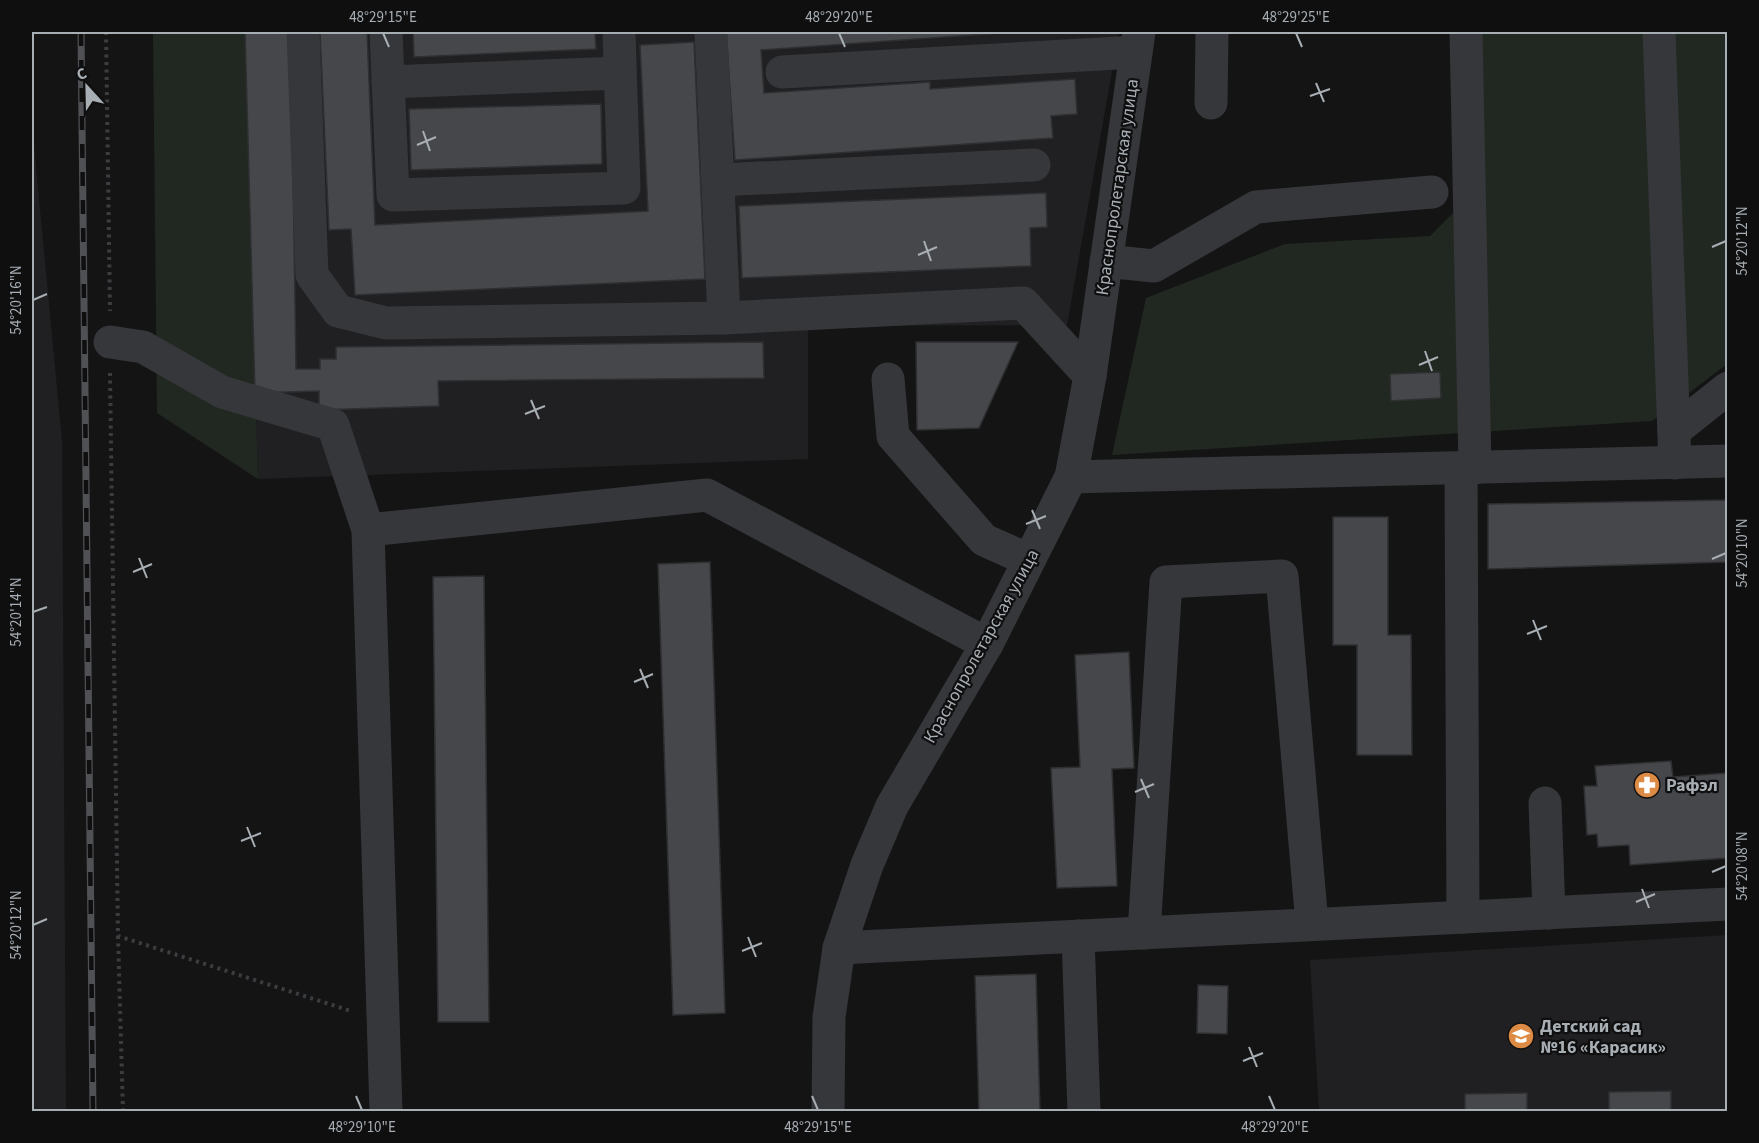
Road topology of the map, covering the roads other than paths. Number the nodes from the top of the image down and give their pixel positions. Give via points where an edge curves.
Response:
1 (303, 32) edge
2 (386, 32) edge
3 (619, 32) edge
4 (711, 32) edge
5 (1212, 32) edge
6 (1466, 32) edge
7 (1659, 32) edge
8 (1138, 42) edge
9 (782, 72) dead end
10 (620, 74) junction
11 (388, 82) junction
12 (1211, 104) dead end
13 (1034, 165) dead end
14 (718, 180) junction
15 (1432, 192) dead end
16 (1106, 261) junction
17 (724, 318) junction
18 (110, 342) road end
19 (1090, 376) junction
20 (888, 379) dead end
21 (1728, 388) edge
22 (1674, 431) junction
23 (1728, 461) edge
24 (1675, 463) junction
25 (1468, 468) junction
26 (1071, 477) junction
27 (368, 530) junction
28 (1029, 560) junction
29 (987, 644) junction
30 (1545, 803) dead end
31 (1728, 904) edge
32 (1549, 913) junction
33 (1463, 917) junction
34 (1312, 924) junction
35 (1144, 933) junction
36 (1078, 936) junction
37 (839, 948) junction
38 (386, 1112) edge
39 (828, 1112) edge
40 (1084, 1112) edge

1 - 17 street via 312,275 338,310 386,323
2 - 11 street
3 - 10 street
4 - 14 street
5 - 12 street
6 - 25 street
7 - 22 street
8 - 9 street
8 - 16 street, Краснопролетарская улица
10 - 11 street
10 - 11 street via 624,188 612,189 393,195
13 - 14 street
14 - 17 street
15 - 16 street via 1256,207 1154,266
16 - 19 street, Краснопролетарская улица
17 - 19 street via 1023,303
18 - 27 street via 143,347 222,392 333,425
19 - 26 street, Краснопролетарская улица
20 - 28 street via 893,436 984,540
21 - 22 street
22 - 24 street
23 - 24 street
24 - 25 street
25 - 26 street
25 - 33 street
26 - 28 street, Краснопролетарская улица
27 - 29 street via 707,495
27 - 38 street
28 - 29 street, Краснопролетарская улица
29 - 37 street, Краснопролетарская улица via 892,806
30 - 32 street
31 - 32 street
32 - 33 street
33 - 34 street
34 - 35 street
34 - 35 street via 1282,576 1166,582
35 - 36 street
36 - 37 street
36 - 40 street
37 - 39 street, Краснопролетарская улица via 830,1017

